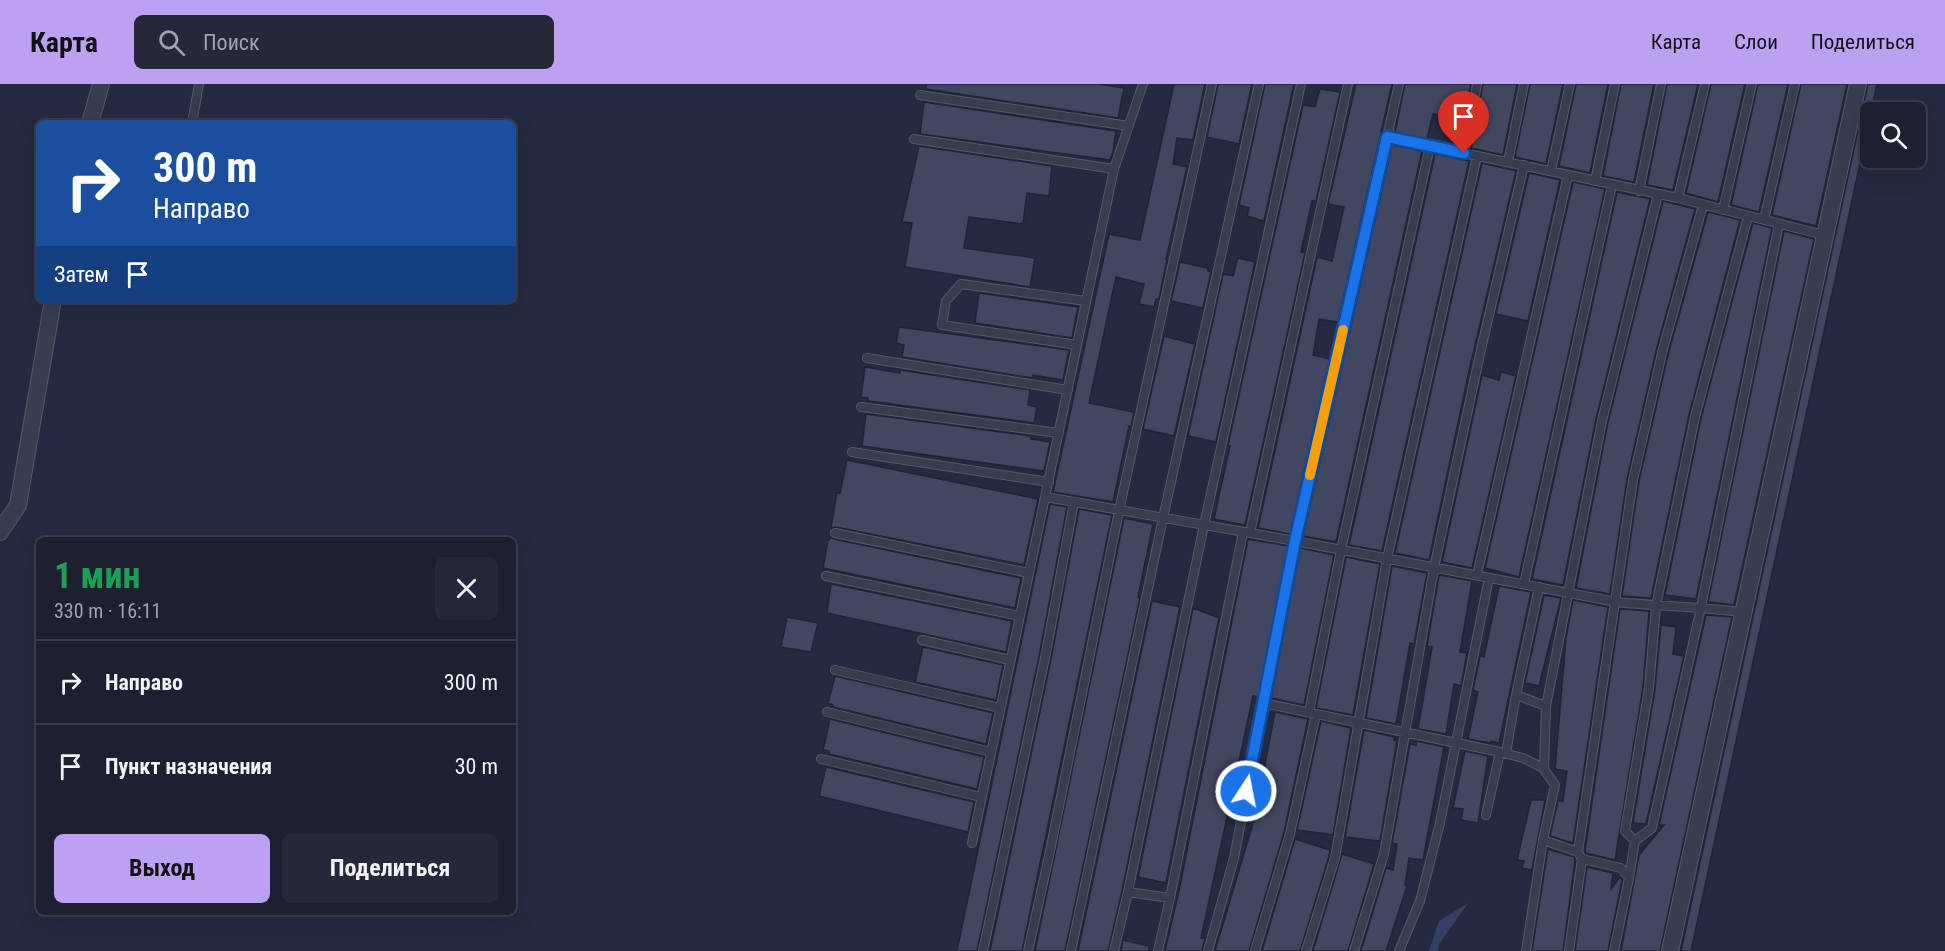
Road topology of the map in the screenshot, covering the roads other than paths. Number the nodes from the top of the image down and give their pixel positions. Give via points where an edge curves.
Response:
1 (101, 84) edge
2 (199, 84) edge
3 (1143, 84) edge
4 (1212, 84) edge
5 (1259, 84) edge
6 (1301, 84) edge
7 (1348, 84) edge
8 (1399, 84) edge
9 (1477, 84) edge
10 (1524, 84) edge
11 (1570, 84) edge
12 (1615, 84) edge
13 (1661, 84) edge
14 (1705, 84) edge
15 (1752, 84) edge
16 (1795, 84) edge
17 (1858, 84) edge
18 (920, 95) dead end
19 (91, 120) edge
20 (193, 120) edge
21 (1129, 126) junction
22 (1387, 137) junction
23 (914, 139) dead end
24 (1430, 146) junction
25 (1464, 153) junction
26 (1477, 156) junction
27 (1508, 162) junction
28 (1524, 165) junction
29 (1114, 169) junction
30 (1551, 171) junction
31 (1568, 176) junction
32 (1595, 181) junction
33 (1612, 185) junction
34 (1639, 190) junction
35 (1658, 194) junction
36 (1678, 198) junction
37 (1702, 205) junction
38 (1723, 210) junction
39 (1748, 216) junction
40 (1764, 220) junction
41 (1779, 224) junction
42 (1824, 235) junction
43 (1086, 301) junction
44 (52, 303) edge
45 (1077, 345) junction
46 (867, 358) dead end
47 (1068, 390) junction
48 (861, 407) dead end
49 (1059, 433) junction
50 (852, 452) dead end
51 (1049, 482) junction
52 (1046, 497) junction
53 (1074, 502) junction
54 (1119, 511) junction
55 (1162, 518) junction
56 (1204, 525) junction
57 (0, 532) edge
58 (835, 533) dead end
59 (1246, 533) junction
60 (1295, 541) junction
61 (1341, 550) junction
62 (1387, 559) junction
63 (1434, 568) junction
64 (1029, 573) junction
65 (826, 576) dead end
66 (1477, 576) junction
67 (1489, 578) junction
68 (1524, 584) junction
69 (1539, 587) junction
70 (1569, 593) junction
71 (1616, 602) junction
72 (1656, 606) junction
73 (1701, 607) junction
74 (1742, 612) junction
75 (1020, 616) junction
76 (922, 640) dead end
77 (1010, 660) junction
78 (836, 670) dead end
79 (1516, 696) junction
80 (1263, 703) junction
81 (1546, 706) junction
82 (1000, 708) junction
83 (827, 712) dead end
84 (1312, 713) junction
85 (1358, 722) junction
86 (1406, 732) junction
87 (1456, 742) junction
88 (991, 752) junction
89 (1503, 752) junction
90 (821, 759) dead end
91 (1544, 769) junction
92 (981, 797) junction
93 (1486, 815) dead end
94 (1543, 840) junction
95 (1635, 841) junction
96 (972, 843) dead end
97 (1580, 855) junction
98 (1629, 878) junction
99 (1128, 892) junction
100 (1170, 898) junction
101 (983, 951) edge
102 (1028, 951) edge
103 (1071, 951) edge
104 (1114, 951) edge
105 (1158, 951) edge
106 (1208, 951) edge
107 (1255, 951) edge
108 (1306, 951) edge
109 (1354, 951) edge
110 (1399, 951) edge
111 (1526, 951) edge
112 (1569, 951) edge
113 (1614, 951) edge
114 (1670, 951) edge

1 - 19 street
2 - 20 lane
3 - 21 lane
4 - 54 lane
5 - 55 lane
6 - 56 lane
7 - 59 lane
8 - 22 lane
9 - 25 lane
10 - 27 lane
11 - 30 lane
12 - 32 lane
13 - 34 lane
14 - 36 lane
15 - 38 lane
16 - 40 lane
17 - 42 street
18 - 21 lane
21 - 29 lane
22 - 24 lane
22 - 60 lane
23 - 29 lane
24 - 25 lane
24 - 61 lane
25 - 26 lane
26 - 27 lane
26 - 62 lane
27 - 28 lane
28 - 30 lane
28 - 63 lane
29 - 43 lane
30 - 31 lane
31 - 32 lane
31 - 66 lane
32 - 33 lane
33 - 34 lane
33 - 68 lane
34 - 35 lane
35 - 36 lane
35 - 70 lane via 1602,421
36 - 37 lane
37 - 38 lane
37 - 71 lane via 1633,480
38 - 39 lane
39 - 40 lane
39 - 72 lane via 1695,417
40 - 41 lane
41 - 42 lane
41 - 73 lane
42 - 74 street
43 - 45 lane
43 - 45 lane via 961,284 946,301 942,325
44 - 57 street via 18,505
45 - 47 lane
46 - 47 lane
47 - 49 lane
48 - 49 lane
49 - 51 lane
50 - 51 lane
51 - 52 lane
52 - 53 lane
52 - 64 lane
53 - 54 lane
53 - 101 lane
54 - 55 lane
54 - 102 lane
55 - 56 lane
55 - 103 lane
56 - 59 lane
56 - 99 lane
58 - 64 lane
59 - 60 lane
59 - 100 lane
60 - 61 lane
60 - 80 lane
61 - 62 lane
61 - 84 lane
62 - 63 lane
62 - 85 lane
63 - 66 lane
63 - 86 lane
64 - 75 lane
65 - 75 lane
66 - 67 lane
67 - 68 lane
67 - 87 lane
68 - 69 lane
69 - 70 lane
69 - 79 lane
70 - 71 lane
70 - 81 lane
71 - 72 lane
71 - 97 lane
72 - 73 lane
72 - 95 lane via 1648,688 1625,831
73 - 74 lane
73 - 95 lane via 1652,828
74 - 114 street
75 - 77 lane
76 - 77 lane
77 - 82 lane
78 - 82 lane
79 - 81 lane
79 - 89 lane
80 - 84 lane
80 - 106 lane via 1234,858
81 - 91 lane
82 - 88 lane
83 - 88 lane
84 - 85 lane
84 - 107 lane via 1290,834
85 - 86 lane
85 - 108 lane via 1335,858
86 - 87 lane
86 - 109 lane via 1384,854
87 - 89 lane
87 - 110 lane via 1420,901
88 - 92 lane
89 - 91 lane
89 - 93 lane
90 - 92 lane
91 - 94 lane via 1555,785
92 - 96 lane
94 - 97 lane
94 - 111 lane
95 - 98 lane
97 - 98 lane via 1621,868
97 - 112 lane
98 - 113 lane
99 - 100 lane
99 - 104 lane
100 - 105 lane

